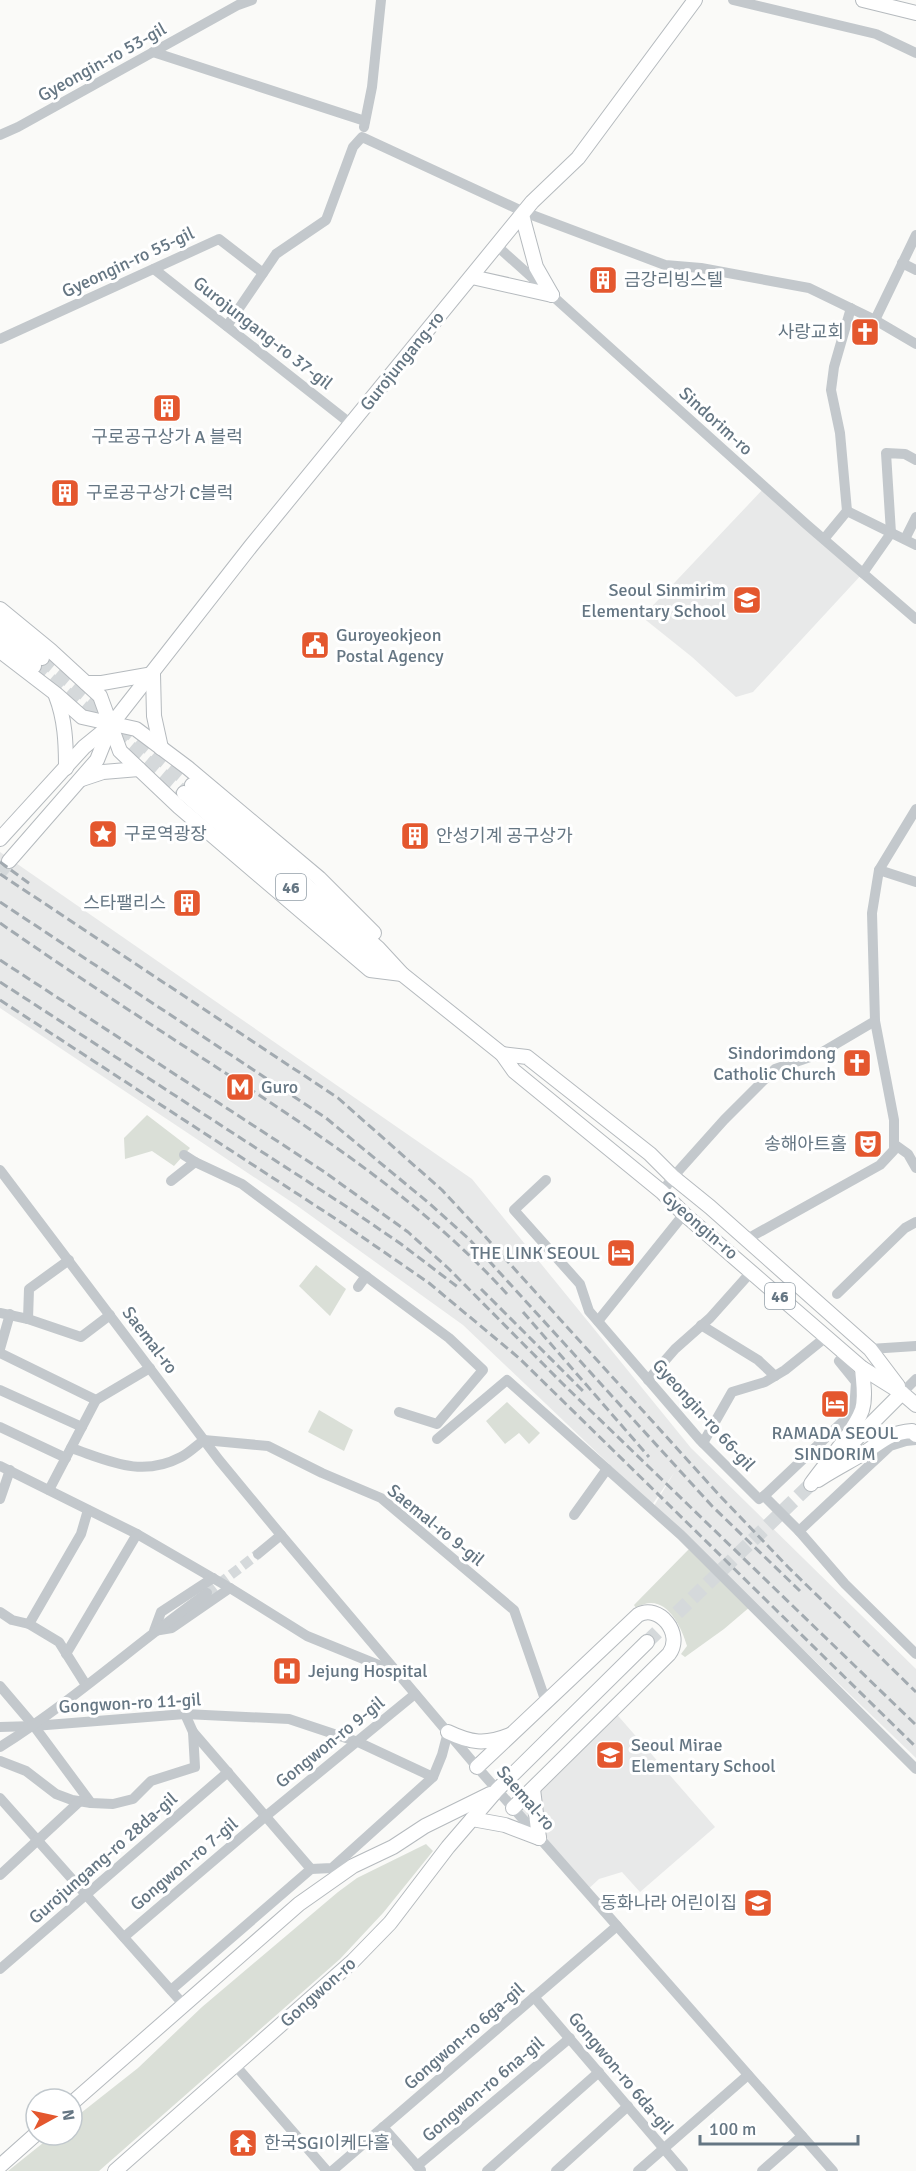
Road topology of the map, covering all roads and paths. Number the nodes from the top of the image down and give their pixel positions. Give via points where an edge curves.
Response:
1 (252, 0) edge
2 (381, 0) edge
3 (695, 0) edge
4 (733, 0) edge
5 (863, 0) edge
6 (916, 13) edge
7 (153, 52) junction
8 (916, 53) edge
9 (365, 121) junction
10 (0, 135) edge
11 (362, 137) junction
12 (523, 214) junction
13 (916, 235) edge
14 (497, 246) junction
15 (902, 263) junction
16 (154, 269) junction
17 (916, 270) edge
18 (263, 273) junction
19 (472, 277) junction
20 (552, 295) junction
21 (851, 308) junction
22 (875, 320) junction
23 (227, 326) junction
24 (0, 339) edge
25 (916, 344) edge
26 (351, 424) junction
27 (916, 460) edge
28 (847, 512) junction
29 (916, 517) edge
30 (891, 533) junction
31 (824, 539) junction
32 (905, 539) junction
33 (916, 545) edge
34 (862, 573) junction
35 (0, 609) edge
36 (915, 615) edge
37 (0, 623) edge
38 (0, 638) edge
39 (0, 651) edge
40 (153, 674) junction
41 (86, 683) junction
42 (56, 694) junction
43 (111, 725) junction
44 (161, 748) junction
45 (66, 768) junction
46 (139, 769) junction
47 (80, 779) junction
48 (188, 789) tunnel mouth
49 (916, 809) edge
50 (0, 839) edge
51 (9, 861) tunnel mouth
52 (879, 870) junction
53 (916, 882) edge
54 (402, 974) junction
55 (875, 1020) junction
56 (502, 1054) junction
57 (894, 1144) junction
58 (184, 1155) dead end
59 (195, 1162) junction
60 (916, 1168) edge
61 (1, 1174) edge
62 (673, 1177) junction
63 (546, 1180) dead end
64 (171, 1181) dead end
65 (662, 1192) junction
66 (684, 1214) junction
67 (916, 1222) edge
68 (747, 1239) junction
69 (69, 1260) junction
70 (752, 1271) junction
71 (366, 1275) junction
72 (358, 1287) dead end
73 (837, 1294) dead end
74 (5, 1313) edge
75 (110, 1315) junction
76 (28, 1319) junction
77 (598, 1321) junction
78 (700, 1325) junction
79 (826, 1337) junction
80 (916, 1346) edge
81 (870, 1349) junction
82 (0, 1351) edge
83 (845, 1354) junction
84 (150, 1368) junction
85 (862, 1368) junction
86 (775, 1376) junction
87 (916, 1379) edge
88 (648, 1380) junction
89 (0, 1390) edge
90 (902, 1393) junction
91 (96, 1400) junction
92 (916, 1405) edge
93 (399, 1412) dead end
94 (0, 1427) edge
95 (82, 1427) junction
96 (916, 1435) edge
97 (438, 1439) dead end
98 (204, 1440) junction
99 (916, 1440) edge
100 (703, 1443) junction
101 (71, 1448) junction
102 (66, 1458) junction
103 (5, 1468) edge
104 (607, 1469) junction
105 (811, 1484) junction
106 (49, 1490) junction
107 (764, 1496) junction
108 (0, 1499) edge
109 (88, 1510) junction
110 (574, 1515) dead end
111 (799, 1532) junction
112 (136, 1534) junction
113 (281, 1535) junction
114 (258, 1554) tunnel mouth
115 (213, 1578) junction
116 (230, 1588) junction
117 (207, 1593) tunnel mouth
118 (0, 1612) edge
119 (29, 1624) junction
120 (154, 1631) junction
121 (647, 1642) tunnel mouth
122 (66, 1654) junction
123 (916, 1654) edge
124 (398, 1674) junction
125 (86, 1685) junction
126 (0, 1686) edge
127 (415, 1694) junction
128 (546, 1702) junction
129 (184, 1714) junction
130 (0, 1726) edge
131 (34, 1726) junction
132 (193, 1732) junction
133 (448, 1732) junction
134 (514, 1733) junction
135 (358, 1742) junction
136 (0, 1747) edge
137 (0, 1761) edge
138 (477, 1767) junction
139 (916, 1769) edge
140 (228, 1772) junction
141 (433, 1777) junction
142 (533, 1789) junction
143 (497, 1790) junction
144 (0, 1798) edge
145 (86, 1802) junction
146 (513, 1809) junction
147 (266, 1816) junction
148 (472, 1819) junction
149 (539, 1838) junction
150 (38, 1841) junction
151 (311, 1869) junction
152 (0, 1875) edge
153 (86, 1894) junction
154 (616, 1926) junction
155 (124, 1937) junction
156 (0, 1969) edge
157 (171, 1990) junction
158 (534, 1996) junction
159 (184, 2005) junction
160 (570, 2038) junction
161 (236, 2065) junction
162 (599, 2072) junction
163 (748, 2075) junction
164 (84, 2092) edge
165 (628, 2106) junction
166 (383, 2127) junction
167 (802, 2136) junction
168 (24, 2145) edge
169 (664, 2148) junction
170 (0, 2166) edge
171 (419, 2168) edge
172 (115, 2171) edge
173 (327, 2171) edge
174 (332, 2171) edge
175 (487, 2171) edge
176 (556, 2171) edge
177 (638, 2171) edge
178 (683, 2171) edge
179 (762, 2171) edge
180 (833, 2171) edge

1 - 7 street, Gyeongin-ro 53-gil
2 - 9 street
3 - 12 main road, Gurojungang-ro via 578,158
4 - 8 street via 876,34
5 - 6 main road
7 - 9 street
7 - 10 street, Gyeongin-ro 53-gil
9 - 11 street
11 - 12 street
11 - 18 street via 353,147 326,220 276,254
12 - 14 main road, Gurojungang-ro
12 - 20 main road via 537,267
12 - 21 street via 665,265 809,288
13 - 15 street
14 - 19 main road, Gurojungang-ro
14 - 20 street, Sindorim-ro
15 - 17 street
15 - 22 street
16 - 18 street, Gyeongin-ro 55-gil via 219,239
16 - 23 street, Gurojungang-ro 37-gil
16 - 24 street, Gyeongin-ro 55-gil
18 - 23 street
19 - 20 main road
19 - 26 main road, Gurojungang-ro
20 - 31 street, Sindorim-ro
21 - 22 street
21 - 28 street via 831,390 840,433
22 - 25 street
23 - 26 street, Gurojungang-ro 37-gil
26 - 40 main road, Gurojungang-ro
27 - 30 street via 905,454 886,453
28 - 30 street
28 - 31 street
29 - 32 street
30 - 32 street
30 - 34 street
31 - 34 street, Sindorim-ro
32 - 33 street
34 - 36 street, Sindorim-ro
35 - 41 main road
37 - 38 main road via 38,662
39 - 42 main road
40 - 41 main road
40 - 43 main road, Gurojungang-ro
40 - 44 main road via 154,716
41 - 43 main road via 100,696
42 - 43 main road via 82,717
42 - 45 main road via 64,724
43 - 44 main road via 136,729
43 - 45 main road, Gurojungang-ro
43 - 46 main road via 120,751
43 - 47 main road, Gurojungang-ro via 97,760
44 - 54 main road via 319,878 382,941
45 - 50 main road, Gurojungang-ro
46 - 47 main road via 103,772
46 - 54 main road via 370,970
47 - 51 main road, Gurojungang-ro
48 - 54 main road, Gyeongin-ro / 46 via 369,955
49 - 52 street
52 - 53 street
52 - 55 street via 872,914
54 - 56 main road, Gyeongin-ro / 46
55 - 57 street via 894,1120
55 - 62 street via 819,1054 775,1069
56 - 62 main road, Gyeongin-ro / 46 via 527,1057 650,1154
56 - 65 main road, Gyeongin-ro / 46 via 514,1071
57 - 60 street via 908,1154
57 - 68 street, Gyeongin-ro via 894,1150 880,1165
58 - 59 street
59 - 64 street
59 - 71 street via 242,1184
61 - 69 street, Saemal-ro
62 - 65 street
62 - 68 main road, Gyeongin-ro / 46
63 - 77 street, Gyeongin-ro 66-gil via 514,1210 580,1284
65 - 66 main road, Gyeongin-ro / 46
66 - 70 main road, Gyeongin-ro / 46
66 - 77 street
67 - 73 street
68 - 81 main road, Gyeongin-ro / 46
69 - 75 street, Saemal-ro
69 - 76 street via 29,1289
70 - 78 street
70 - 79 main road, Gyeongin-ro / 46
71 - 72 street
71 - 93 street via 449,1338 483,1370 437,1424
74 - 76 street
74 - 82 street
75 - 76 street via 81,1337
75 - 84 street, Saemal-ro
77 - 88 street, Gyeongin-ro 66-gil
78 - 86 street via 758,1360
78 - 88 street
79 - 83 main road, Gyeongin-ro / 46
79 - 86 street
80 - 81 street
81 - 90 main road, Gyeongin-ro / 46
82 - 91 street
83 - 85 main road, Gyeongin-ro / 46
83 - 107 street via 838,1361 856,1383 855,1411
84 - 91 street
84 - 98 street, Saemal-ro
85 - 90 main road, Gyeongin-ro / 46
85 - 105 main road via 862,1410
86 - 100 street via 732,1392
87 - 90 street
88 - 100 street, Gyeongin-ro 66-gil
89 - 95 street
90 - 92 main road, Gyeongin-ro / 46
90 - 105 main road
91 - 95 street
94 - 102 street
95 - 101 street
96 - 105 main road via 912,1431 900,1432 881,1439
97 - 104 street via 507,1380
98 - 101 street via 181,1457 149,1467 129,1467
98 - 113 street, Saemal-ro
98 - 128 street, Saemal-ro 9-gil via 268,1446 381,1498 514,1610
99 - 111 street via 890,1446
100 - 107 street, Gyeongin-ro 66-gil via 759,1499
101 - 102 street
102 - 106 street
103 - 106 street
103 - 108 street
104 - 110 street
104 - 139 street via 681,1535
106 - 109 street
107 - 111 street, Gyeongin-ro 66-gil
109 - 112 street
109 - 119 street via 81,1534
111 - 123 street, Gyeongin-ro 66-gil
112 - 115 street
112 - 122 street
113 - 114 street
113 - 124 street, Saemal-ro
115 - 116 street
115 - 120 street via 161,1612
116 - 120 street via 172,1628
116 - 124 street via 307,1636
117 - 120 street
118 - 119 street
119 - 122 street via 59,1642
120 - 125 street
121 - 143 main road, Gongwon-ro
122 - 125 street
124 - 127 street, Saemal-ro
125 - 131 street
126 - 131 street
127 - 133 street, Saemal-ro
127 - 135 street, Gongwon-ro 9-gil
128 - 134 main road
128 - 142 main road via 638,1615 647,1611 671,1627 675,1641 669,1654
129 - 131 street, Gongwon-ro 11-gil
129 - 132 street
129 - 135 street, Gongwon-ro 11-gil via 288,1719
130 - 131 street, Gongwon-ro 11-gil
131 - 136 street
131 - 145 street
132 - 140 street
132 - 145 street via 195,1767 151,1781 132,1799 113,1804
133 - 134 main road via 467,1741 483,1742
133 - 138 street, Saemal-ro
133 - 141 street
134 - 138 main road
135 - 141 street, Gongwon-ro 11-gil
135 - 147 street, Gongwon-ro 9-gil
137 - 145 street via 26,1771 56,1794
138 - 143 street, Saemal-ro
140 - 147 street
140 - 153 street, Gurojungang-ro 28da-gil
141 - 151 street via 332,1868
142 - 146 main road
142 - 149 main road
143 - 146 street, Saemal-ro
143 - 148 main road, Gongwon-ro
143 - 159 main road, Gongwon-ro via 325,1884
144 - 150 street, Gongwon-ro 7-gil
145 - 150 street
146 - 149 street, Saemal-ro
147 - 151 street
147 - 155 street, Gongwon-ro 7-gil
148 - 149 main road via 505,1825
148 - 161 main road, Gongwon-ro via 390,1923
149 - 154 street, Saemal-ro
150 - 152 street
150 - 153 street, Gongwon-ro 7-gil
151 - 157 street
153 - 155 street, Gongwon-ro 7-gil
153 - 156 street, Gurojungang-ro 28da-gil
154 - 158 street, Gongwon-ro 6ga-gil
154 - 163 street, Saemal-ro
155 - 157 street, Gongwon-ro 7-gil
157 - 159 street, Gongwon-ro 7-gil
158 - 160 street, Gongwon-ro 6da-gil
158 - 166 street, Gongwon-ro 6ga-gil
159 - 164 main road, Gongwon-ro
160 - 162 street, Gongwon-ro 6da-gil
160 - 171 street, Gongwon-ro 6na-gil
161 - 172 main road, Gongwon-ro
161 - 173 street
162 - 165 street, Gongwon-ro 6da-gil
162 - 175 street
163 - 167 street, Saemal-ro
163 - 169 street
165 - 169 street, Gongwon-ro 6da-gil
165 - 176 street
166 - 171 street, Gongwon-ro 6na-gil
166 - 174 street, Gongwon-ro 6ga-gil
167 - 179 street
167 - 180 street, Saemal-ro
168 - 170 main road
169 - 177 street
169 - 178 street, Gongwon-ro 6da-gil

